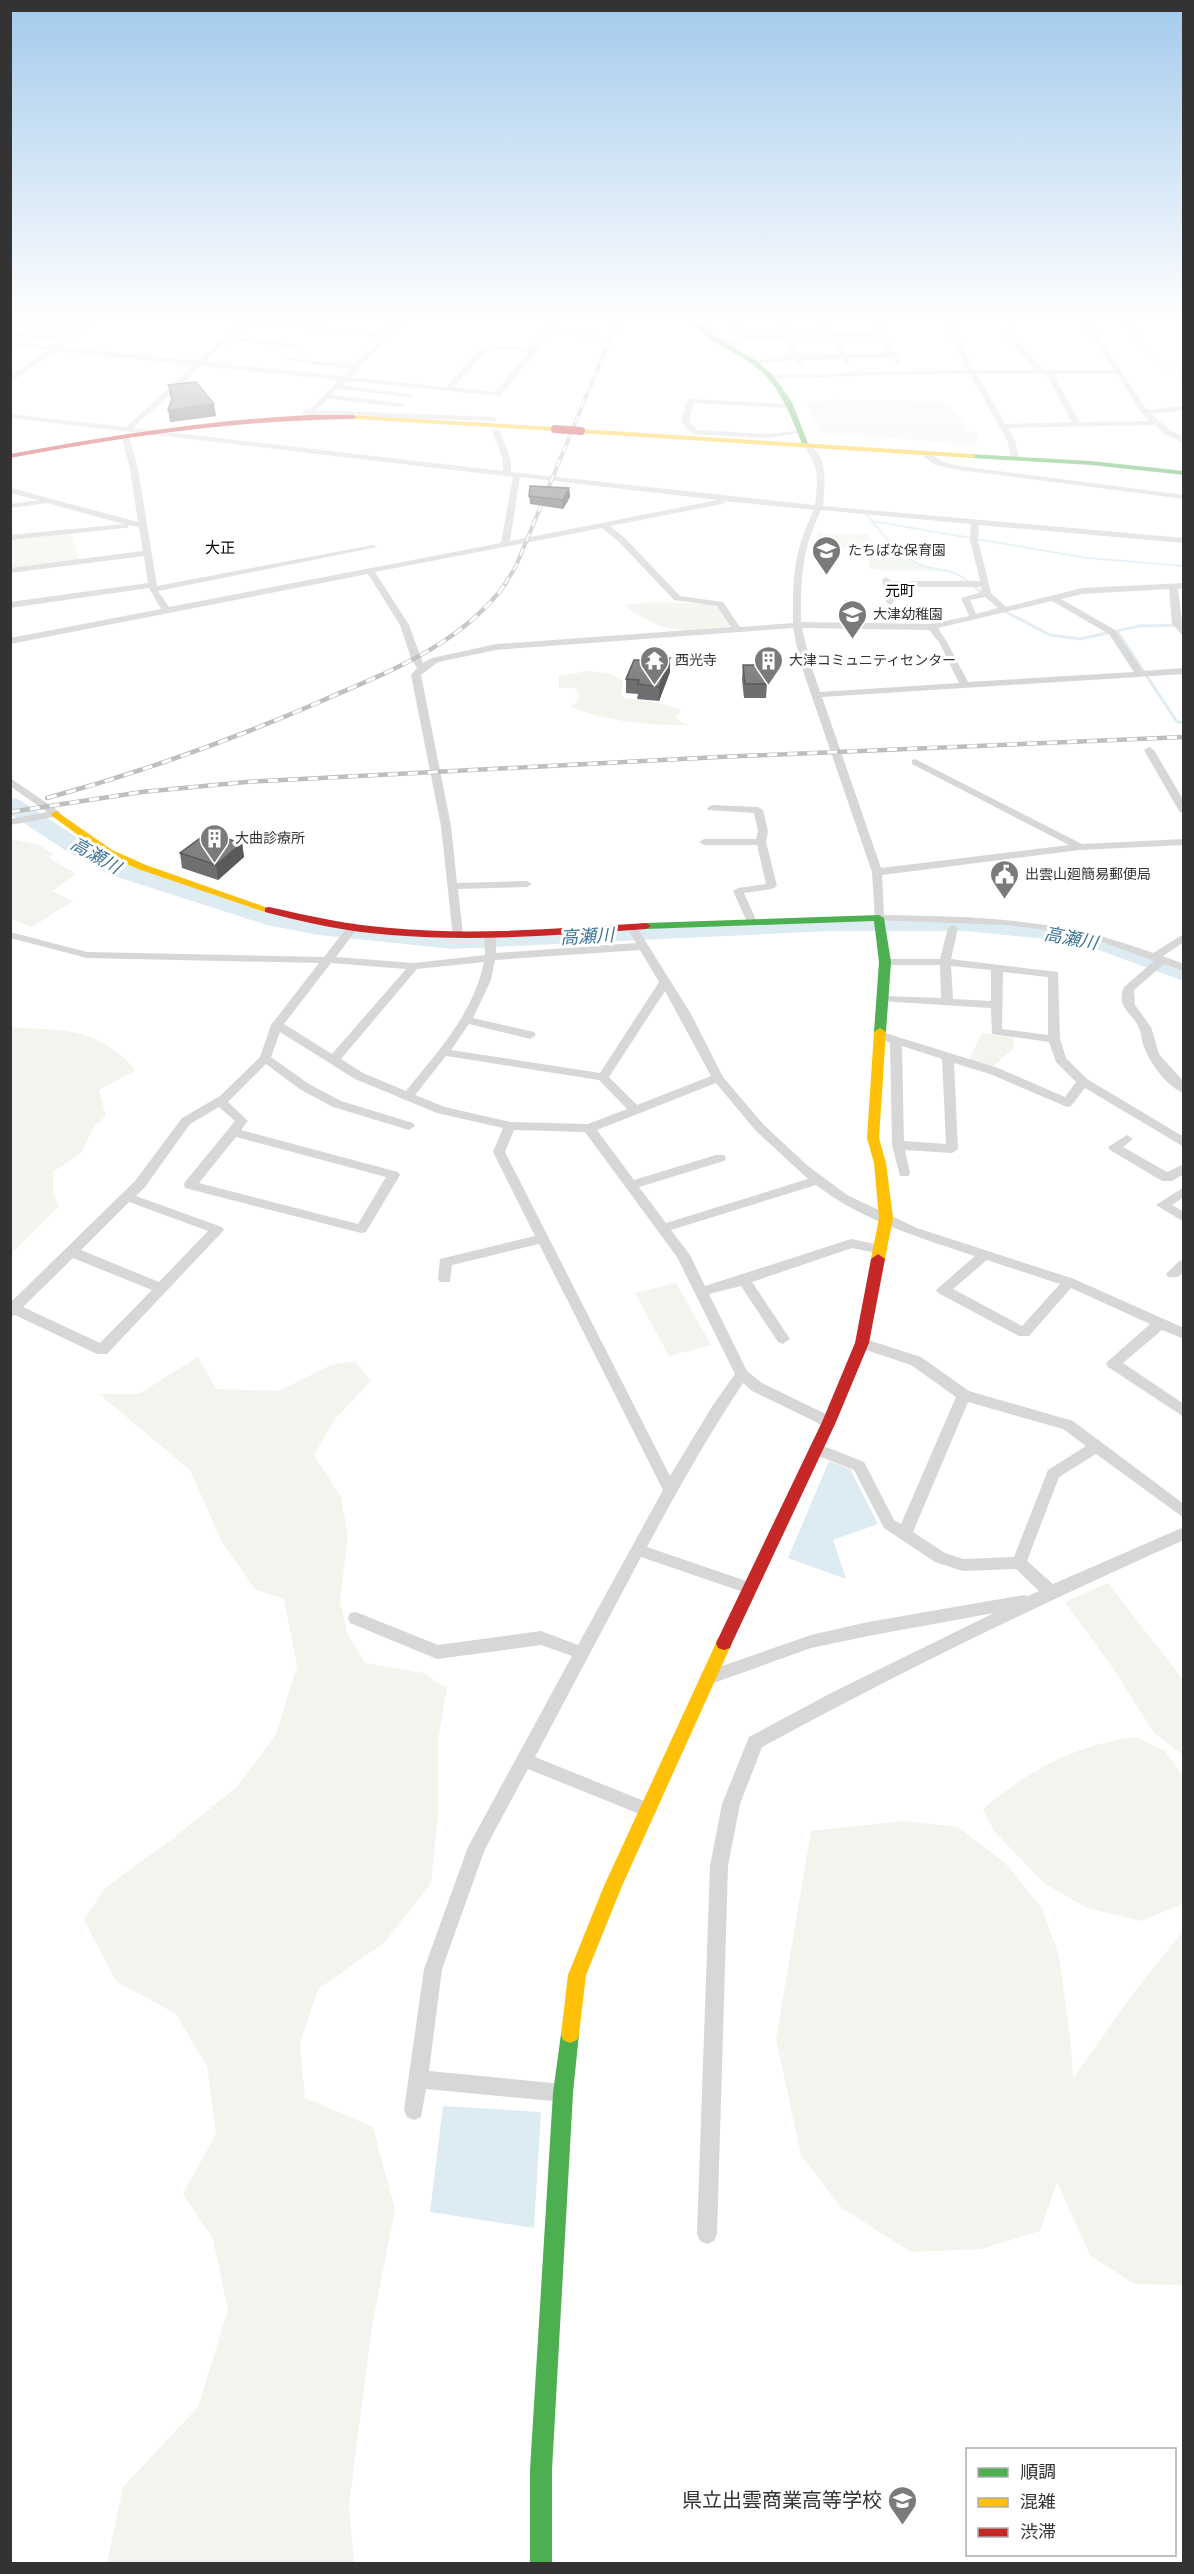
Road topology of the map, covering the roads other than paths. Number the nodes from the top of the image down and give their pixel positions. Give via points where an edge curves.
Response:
1 (77, 442) edge
2 (128, 442) edge
3 (241, 442) edge
4 (500, 442) edge
5 (807, 442) edge
6 (838, 442) edge
7 (1011, 442) edge
8 (926, 453) junction
9 (10, 456) edge
10 (1015, 459) junction
11 (1184, 473) edge
12 (507, 474) junction
13 (517, 475) junction
14 (10, 490) edge
15 (1184, 497) edge
16 (736, 500) junction
17 (51, 502) junction
18 (10, 506) edge
19 (819, 507) junction
20 (975, 521) junction
21 (142, 525) junction
22 (604, 525) junction
23 (10, 538) edge
24 (1184, 541) edge
25 (505, 544) junction
26 (373, 547) dead end
27 (147, 554) junction
28 (10, 571) edge
29 (370, 572) junction
30 (984, 584) junction
31 (1178, 586) edge
32 (153, 587) junction
33 (987, 594) junction
34 (1054, 598) junction
35 (890, 602) dead end
36 (10, 605) edge
37 (1005, 610) junction
38 (167, 611) junction
39 (974, 618) junction
40 (797, 626) junction
41 (932, 627) junction
42 (737, 629) junction
43 (1184, 634) edge
44 (10, 641) edge
45 (422, 668) junction
46 (1184, 671) edge
47 (1140, 675) junction
48 (964, 684) junction
49 (816, 695) junction
50 (1149, 750) dead end
51 (915, 762) dead end
52 (10, 781) edge
53 (712, 808) dead end
54 (1184, 811) edge
55 (56, 814) junction
56 (10, 822) edge
57 (704, 842) dead end
58 (761, 842) junction
59 (1184, 842) edge
60 (1080, 847) junction
61 (877, 872) junction
62 (527, 884) dead end
63 (452, 886) junction
64 (879, 918) junction
65 (752, 922) junction
66 (354, 926) junction
67 (632, 928) junction
68 (953, 928) dead end
69 (10, 935) edge
70 (457, 935) junction
71 (490, 935) junction
72 (1184, 937) edge
73 (643, 946) junction
74 (492, 957) junction
75 (1158, 959) junction
76 (329, 960) junction
77 (885, 962) junction
78 (945, 963) junction
79 (414, 966) junction
80 (1184, 968) edge
81 (997, 969) junction
82 (664, 982) junction
83 (883, 999) junction
84 (947, 1002) junction
85 (996, 1005) junction
86 (465, 1020) junction
87 (276, 1025) junction
88 (530, 1035) dead end
89 (881, 1036) junction
90 (1054, 1040) junction
91 (896, 1041) junction
92 (443, 1052) junction
93 (948, 1057) junction
94 (265, 1058) junction
95 (334, 1060) junction
96 (603, 1077) junction
97 (718, 1078) junction
98 (1083, 1082) junction
99 (1184, 1089) edge
100 (409, 1095) junction
101 (220, 1101) junction
102 (635, 1110) junction
103 (409, 1126) dead end
104 (510, 1126) junction
105 (589, 1128) junction
106 (233, 1132) junction
107 (1127, 1139) dead end
108 (1184, 1143) edge
109 (898, 1145) junction
110 (720, 1158) dead end
111 (1184, 1168) edge
112 (904, 1173) dead end
113 (818, 1180) junction
114 (630, 1185) junction
115 (1184, 1191) edge
116 (126, 1197) junction
117 (886, 1218) junction
118 (1184, 1218) edge
119 (663, 1228) junction
120 (543, 1239) junction
121 (880, 1248) junction
122 (70, 1251) junction
123 (986, 1254) junction
124 (445, 1279) dead end
125 (744, 1280) junction
126 (1069, 1282) junction
127 (162, 1289) junction
128 (701, 1292) junction
129 (12, 1310) edge
130 (1161, 1323) junction
131 (1184, 1334) edge
132 (783, 1339) dead end
133 (862, 1343) junction
134 (742, 1374) junction
135 (964, 1395) junction
136 (1184, 1412) edge
137 (829, 1422) junction
138 (1095, 1447) junction
139 (816, 1449) junction
140 (670, 1490) junction
141 (1184, 1512) edge
142 (1184, 1533) edge
143 (904, 1536) junction
144 (638, 1550) junction
145 (1019, 1563) junction
146 (749, 1588) junction
147 (1046, 1595) junction
148 (356, 1618) dead end
149 (583, 1653) junction
150 (708, 1678) junction
151 (525, 1760) junction
152 (648, 1810) junction
153 (418, 2079) junction
154 (563, 2093) junction
155 (414, 2110) dead end
156 (707, 2234) dead end
157 (541, 2564) edge

1 - 9 main road
2 - 21 street
3 - 12 street
4 - 12 street via 508,457
5 - 19 street via 822,473
6 - 8 main road
7 - 10 street
8 - 10 main road
8 - 15 street via 938,463 959,468
10 - 11 main road
12 - 13 street
13 - 16 street
13 - 25 street
14 - 17 street
16 - 19 street
16 - 22 street
17 - 18 street
17 - 21 street
19 - 20 street
19 - 40 street via 805,537 797,573
20 - 24 street
20 - 30 street via 974,540
21 - 23 street
21 - 27 street
22 - 25 street
22 - 42 street via 677,598 720,604
25 - 29 street
26 - 32 street
27 - 28 street
27 - 32 street
29 - 38 street
29 - 45 street via 413,643 414,659
30 - 33 street
30 - 35 street via 886,582
31 - 34 street via 1082,591
31 - 43 street via 1176,624
32 - 36 street
32 - 38 street
33 - 37 street
33 - 39 street via 965,597
34 - 37 street
34 - 47 street via 1112,632
37 - 39 street
38 - 44 street
39 - 41 street
40 - 41 street
40 - 42 street
40 - 49 street
41 - 48 street
42 - 45 street via 495,647 435,660
45 - 63 street via 416,675 447,826
46 - 47 street
47 - 48 street
48 - 49 street
49 - 61 street
50 - 54 street
51 - 60 street
52 - 55 street
53 - 58 street via 758,810 763,831
55 - 56 street
55 - 66 main road via 108,852 142,867 254,906
57 - 58 street
58 - 65 street via 772,886 738,891
59 - 60 street
60 - 61 street
61 - 64 street
62 - 63 street
63 - 70 street
64 - 65 main road
64 - 75 street via 996,922 1077,932
64 - 77 main road
65 - 67 main road
66 - 70 main road
66 - 76 street
67 - 71 main road
67 - 73 street
68 - 78 street
69 - 76 street via 87,955
70 - 71 main road
71 - 74 street
72 - 75 street
73 - 74 street
73 - 82 street
74 - 79 street
74 - 86 street via 479,1000
75 - 80 street
75 - 99 street via 1128,989 1126,1002 1146,1027 1146,1041 1162,1070
76 - 79 street
76 - 87 street
77 - 78 street
77 - 83 main road
78 - 81 street
78 - 84 street
79 - 95 street
81 - 85 street
81 - 90 street via 1054,974
82 - 96 street
82 - 97 street
83 - 84 street
83 - 89 main road
84 - 85 street
85 - 90 street via 996,1032
86 - 88 street
86 - 92 street
87 - 94 street
87 - 95 street
89 - 91 street
89 - 117 main road via 873,1138
90 - 98 street via 1060,1059
91 - 93 street
91 - 109 street
92 - 96 street
92 - 100 street
93 - 98 street via 994,1071 1067,1103
93 - 109 street via 952,1149
94 - 101 street
94 - 103 street via 337,1104
95 - 100 street via 359,1076
96 - 102 street
97 - 102 street
97 - 113 street via 759,1127
98 - 108 street
100 - 104 street via 441,1110
101 - 106 street via 242,1121
101 - 116 street via 186,1121
102 - 105 street
104 - 105 street
104 - 120 street via 499,1152
105 - 114 street
106 - 106 street via 190,1185 362,1229 394,1175
107 - 111 street via 1114,1147 1167,1178
109 - 112 street
110 - 114 street
113 - 117 street via 842,1198
113 - 119 street
114 - 119 street
115 - 118 street via 1162,1205
116 - 122 street
116 - 127 street via 217,1230
117 - 121 main road
117 - 123 street via 912,1232
119 - 128 street via 683,1255
120 - 124 street via 445,1262
120 - 140 street
121 - 125 street via 851,1243
121 - 133 main road
122 - 127 street
122 - 129 street
123 - 126 street
123 - 126 street via 943,1290 1024,1333
125 - 128 street
125 - 132 street
126 - 130 street
127 - 129 street via 102,1350
128 - 134 street
130 - 131 street
130 - 136 street via 1113,1363
133 - 135 street via 916,1361
133 - 137 main road
134 - 137 street via 757,1387
134 - 140 street
135 - 138 street via 1068,1425
135 - 143 street
137 - 139 main road
138 - 141 street
138 - 145 street via 1053,1474
139 - 143 street via 859,1466 889,1524
139 - 146 main road
140 - 144 street
142 - 147 street
143 - 145 street via 939,1558 963,1565
144 - 146 street
144 - 149 street
145 - 147 street
146 - 150 main road
147 - 150 street via 811,1642
147 - 156 street via 755,1742 731,1804 719,1866
148 - 149 street via 437,1652 542,1638
149 - 151 street
150 - 152 main road
151 - 152 street
151 - 153 street via 477,1846 433,1969
152 - 154 main road via 577,1975
153 - 154 street
153 - 155 street
154 - 157 main road via 541,2470

